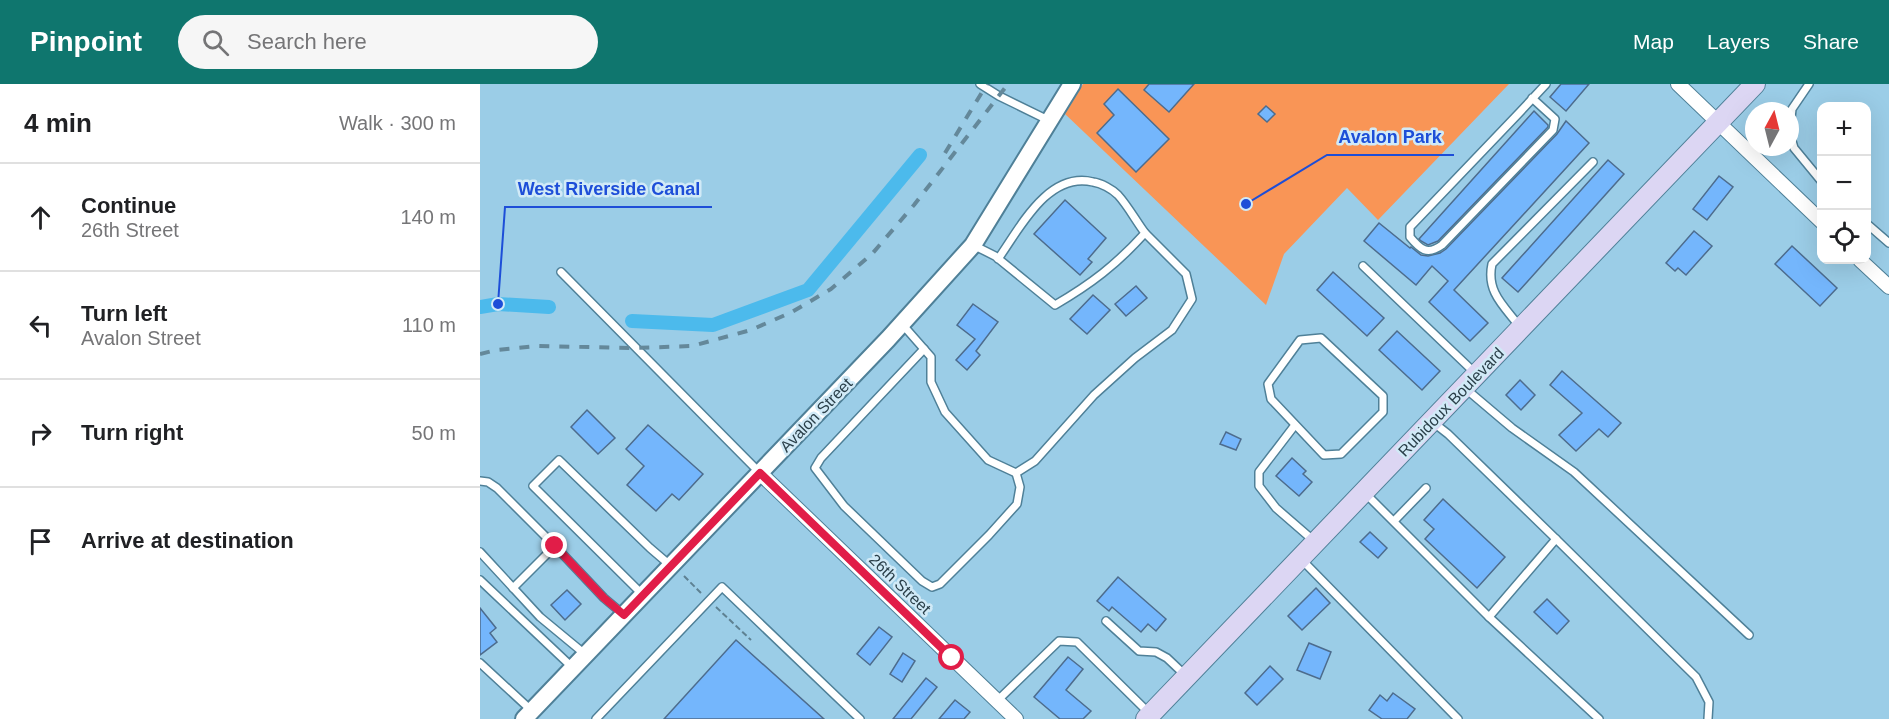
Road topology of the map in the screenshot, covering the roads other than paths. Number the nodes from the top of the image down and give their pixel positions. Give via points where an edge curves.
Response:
1 (980, 84) edge
2 (1072, 84) edge
3 (1546, 84) edge
4 (1678, 84) edge
5 (1755, 84) edge
6 (1809, 84) edge
7 (1532, 98) junction
8 (1797, 102) edge
9 (1050, 122) junction
10 (1719, 124) junction
11 (1799, 154) edge
12 (1593, 162) dead end
13 (1817, 177) edge
14 (1817, 218) edge
15 (1871, 227) edge
16 (1145, 233) junction
17 (1889, 243) edge
18 (973, 245) junction
19 (998, 259) junction
20 (1864, 264) edge
21 (1363, 266) dead end
22 (561, 272) dead end
23 (1889, 287) edge
24 (902, 324) junction
25 (1522, 329) junction
26 (924, 349) junction
27 (1471, 381) junction
28 (1432, 422) junction
29 (1295, 425) junction
30 (760, 473) junction
31 (1016, 473) junction
32 (480, 481) edge
33 (1426, 489) dead end
34 (1364, 492) junction
35 (1394, 521) junction
36 (1556, 539) junction
37 (1316, 543) junction
38 (555, 546) junction
39 (480, 552) edge
40 (1300, 559) junction
41 (677, 571) junction
42 (480, 580) edge
43 (513, 588) junction
44 (643, 596) junction
45 (624, 615) junction
46 (1489, 617) junction
47 (1106, 621) dead end
48 (1749, 634) dead end
49 (586, 655) junction
50 (480, 663) edge
51 (573, 668) junction
52 (1187, 677) junction
53 (997, 701) junction
54 (528, 715) edge
55 (1148, 717) edge
56 (596, 719) edge
57 (860, 719) edge
58 (1016, 719) edge
59 (1458, 719) edge
60 (1599, 719) edge
61 (1708, 719) edge

1 - 9 lane
2 - 9 street, Avalon Street
3 - 7 lane
4 - 10 street
5 - 10 main road, Rubidoux Boulevard
6 - 8 lane
7 - 7 lane via 1410,227 1410,237 1421,249 1428,252 1442,245 1553,130 1555,119
9 - 18 street, Avalon Street
10 - 14 street
10 - 25 main road, Rubidoux Boulevard
11 - 13 lane
12 - 25 lane via 1492,264 1491,285 1496,296
15 - 17 lane
16 - 19 lane via 1122,259 1054,305
16 - 19 lane via 1117,194 1081,179 1064,184 1041,199
16 - 31 lane via 1186,274 1192,299 1172,330 1094,395 1035,462
18 - 19 lane
18 - 24 street, Avalon Street
20 - 23 street
21 - 27 lane
22 - 30 lane
24 - 26 lane
24 - 30 street, Avalon Street
25 - 27 main road, Rubidoux Boulevard
26 - 31 lane via 931,357 931,382 945,412 988,460
26 - 31 lane via 814,468 844,506 932,587 940,584 1017,504 1020,487
27 - 28 main road, Rubidoux Boulevard
27 - 48 lane via 1512,428 1574,472
28 - 34 main road, Rubidoux Boulevard
28 - 36 lane
29 - 29 lane via 1270,399 1268,384 1300,340 1321,338 1383,396 1383,412 1341,454 1324,454
29 - 37 lane via 1259,472 1259,486 1276,508
30 - 41 street, Avalon Street
30 - 53 street, 26th Street
32 - 38 lane via 497,488
33 - 35 lane
34 - 35 lane
34 - 37 main road, Rubidoux Boulevard
35 - 46 lane
36 - 46 lane
36 - 61 lane via 1696,677 1709,702
37 - 40 main road, Rubidoux Boulevard
38 - 43 lane
38 - 45 lane
39 - 43 lane
40 - 52 main road, Rubidoux Boulevard
40 - 59 lane
41 - 44 street, Avalon Street
41 - 44 lane via 559,460 533,486
42 - 51 lane
43 - 49 lane via 540,617
44 - 45 street, Avalon Street
45 - 49 street, Avalon Street
46 - 60 lane
47 - 52 lane via 1139,651 1156,652
49 - 51 street, Avalon Street
50 - 54 lane
51 - 54 street, Avalon Street
52 - 55 main road, Rubidoux Boulevard
53 - 55 lane via 1059,641 1077,642
53 - 58 street, 26th Street
56 - 57 lane via 722,587

